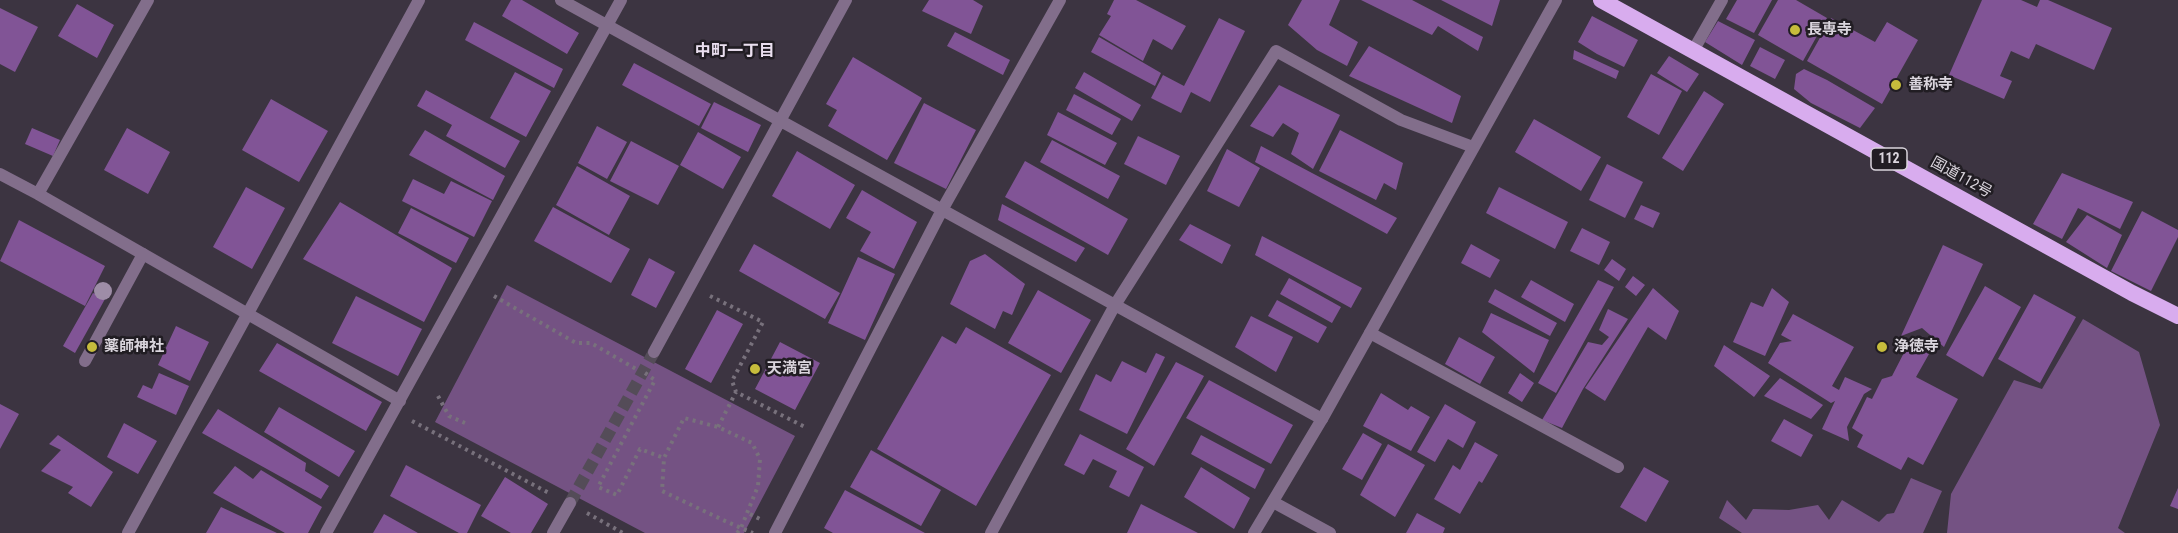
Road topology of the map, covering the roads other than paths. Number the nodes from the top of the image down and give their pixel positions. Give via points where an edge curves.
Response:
1 (148, 0) edge
2 (419, 0) edge
3 (561, 0) edge
4 (621, 0) edge
5 (846, 0) edge
6 (1060, 0) edge
7 (1556, 0) edge
8 (1600, 0) edge
9 (1722, 0) edge
10 (607, 25) junction
11 (1693, 51) junction
12 (780, 121) junction
13 (1473, 147) junction
14 (0, 174) edge
15 (38, 194) junction
16 (942, 210) junction
17 (143, 254) junction
18 (1115, 305) junction
19 (248, 315) junction
20 (2178, 316) edge
21 (1370, 333) junction
22 (654, 352) tunnel mouth
23 (85, 361) dead end
24 (397, 406) junction
25 (1322, 419) junction
26 (1618, 467) dead end
27 (1273, 502) junction
28 (570, 503) tunnel mouth
29 (128, 533) edge
30 (326, 533) edge
31 (553, 533) edge
32 (775, 533) edge
33 (991, 533) edge
34 (1254, 533) edge
35 (1330, 533) edge

1 - 15 street
2 - 19 street
3 - 10 street
4 - 10 street
5 - 12 street
6 - 16 street
7 - 13 street
8 - 11 highway, 国道112号 / 112
9 - 11 street
10 - 12 street
10 - 24 street
11 - 20 highway, 国道112号 / 112
12 - 16 street
12 - 22 street
13 - 18 street via 1401,120 1276,51
13 - 21 street
14 - 15 street
15 - 17 street
16 - 18 street
16 - 32 street
17 - 19 street
17 - 23 street
18 - 25 street
18 - 33 street
19 - 24 street
19 - 29 street
21 - 25 street
21 - 26 street
24 - 30 street
25 - 27 street
27 - 34 street
27 - 35 street
28 - 31 street

